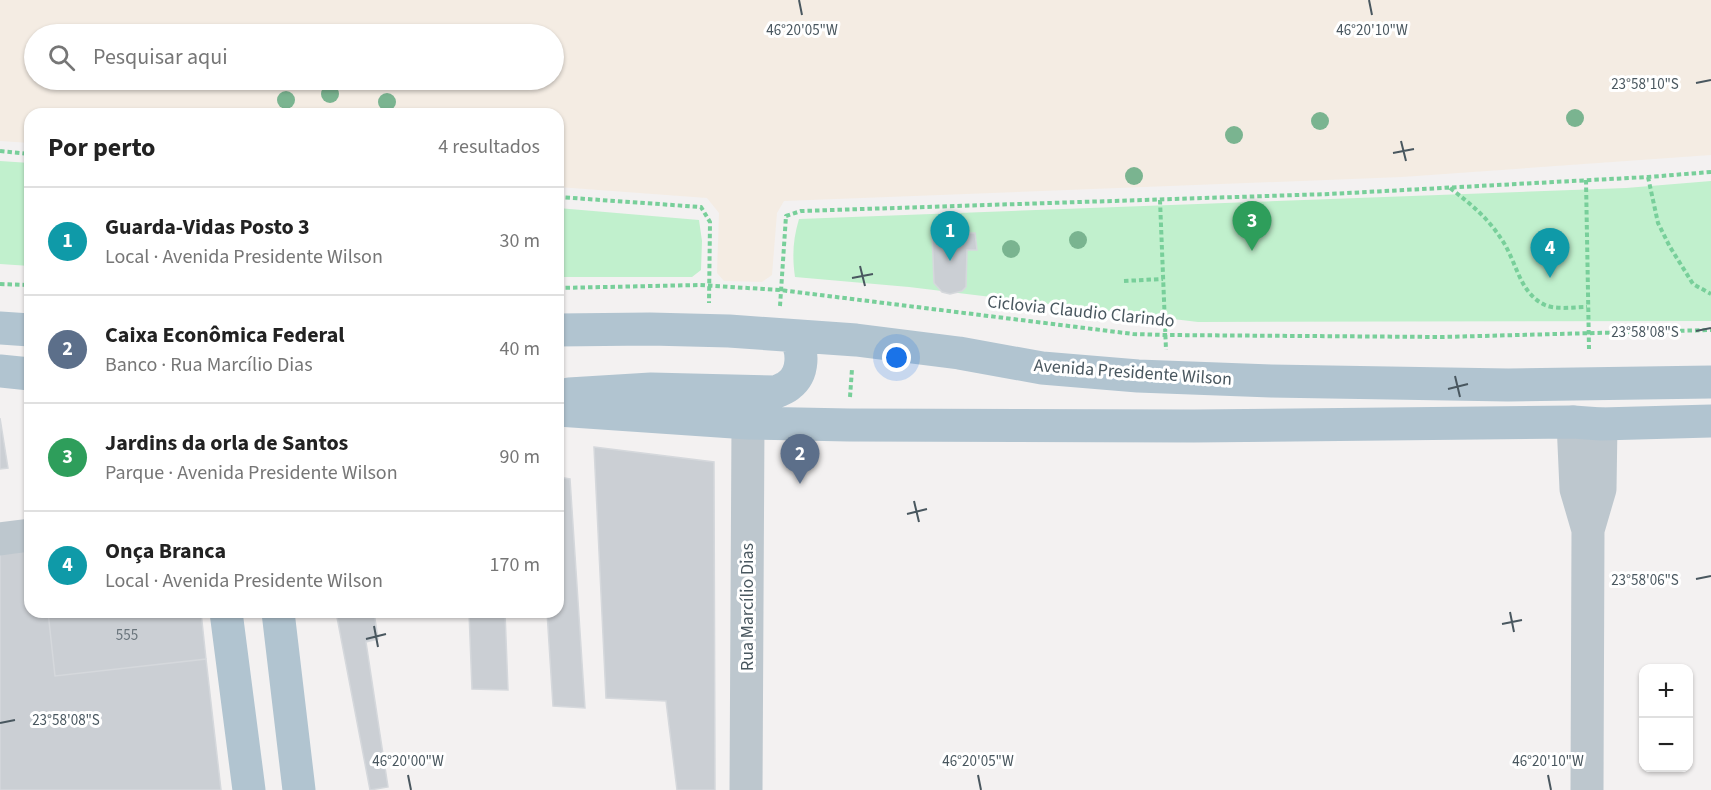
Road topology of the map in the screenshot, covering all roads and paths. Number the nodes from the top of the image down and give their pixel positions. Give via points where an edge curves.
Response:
1 (0, 151) edge
2 (24, 153) edge
3 (1711, 172) edge
4 (1648, 177) junction
5 (1586, 180) junction
6 (1449, 188) junction
7 (564, 197) edge
8 (1160, 200) junction
9 (1163, 279) junction
10 (1124, 281) dead end
11 (0, 284) edge
12 (24, 285) edge
13 (709, 286) junction
14 (564, 288) edge
15 (780, 290) junction
16 (1711, 294) edge
17 (709, 304) dead end
18 (1587, 308) junction
19 (787, 323) junction
20 (0, 328) edge
21 (650, 329) junction
22 (24, 330) edge
23 (564, 330) edge
24 (1711, 330) edge
25 (1588, 332) junction
26 (1165, 335) junction
27 (856, 340) junction
28 (564, 345) edge
29 (1589, 350) dead end
30 (1166, 354) dead end
31 (0, 371) edge
32 (24, 373) edge
33 (1711, 382) edge
34 (564, 395) edge
35 (564, 410) edge
36 (1711, 421) edge
37 (748, 423) junction
38 (1587, 423) junction
39 (849, 425) junction
40 (24, 536) edge
41 (0, 539) edge
42 (227, 618) edge
43 (279, 618) edge
44 (249, 790) edge
45 (299, 790) edge
46 (746, 790) edge
47 (1587, 790) edge

1 - 2 path
3 - 4 path
4 - 5 path
4 - 16 path via 1658,223 1670,247 1693,284
5 - 6 path
5 - 18 path
6 - 8 path
6 - 18 path via 1480,211 1513,260 1527,293 1546,306
7 - 13 path via 701,207 710,222
8 - 9 path
8 - 15 path via 801,211 786,216
9 - 10 path
9 - 26 path
11 - 12 path
13 - 14 path, Ciclovia Claudio Clarindo
13 - 15 path, Ciclovia Claudio Clarindo
13 - 17 path
15 - 19 path
15 - 26 path, Ciclovia Claudio Clarindo
18 - 25 path
19 - 21 main road, Avenida Presidente Wilson
19 - 27 main road, Avenida Presidente Wilson
19 - 34 main road via 798,342 800,371 789,385 776,392 651,389
20 - 22 main road
21 - 23 main road, Avenida Presidente Wilson
21 - 28 main road
24 - 25 path, Ciclovia Claudio Clarindo
25 - 26 path, Ciclovia Claudio Clarindo via 1442,337
25 - 29 path
26 - 30 path
27 - 33 main road, Avenida Presidente Wilson via 1042,368 1138,376 1508,385
27 - 39 path
31 - 32 main road
35 - 37 main road
36 - 38 main road
37 - 39 main road
37 - 46 street, Rua Marcílio Dias
38 - 39 main road
38 - 47 street via 1576,489 1588,530
40 - 41 street
42 - 44 main road
43 - 45 main road

